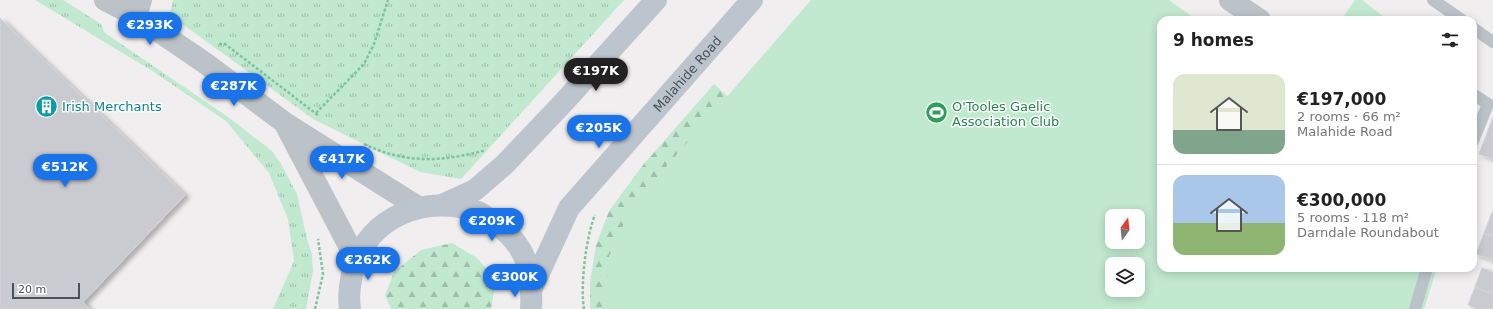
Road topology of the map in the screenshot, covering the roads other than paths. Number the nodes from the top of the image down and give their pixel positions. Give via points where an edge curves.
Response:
1 (105, 0) edge
2 (656, 0) edge
3 (752, 0) edge
4 (1230, 0) edge
5 (1433, 0) edge
6 (139, 8) edge
7 (1254, 16) edge
8 (1456, 16) edge
9 (1477, 31) edge
10 (1493, 42) edge
11 (1477, 97) edge
12 (285, 123) junction
13 (1477, 131) edge
14 (442, 204) junction
15 (418, 207) junction
16 (356, 259) junction
17 (1426, 272) edge
18 (532, 299) edge
19 (348, 306) edge
20 (1415, 309) edge

1 - 6 street
2 - 14 main road via 505,164 475,190
3 - 18 main road, Malahide Road via 569,208
4 - 7 street
5 - 8 lane
6 - 12 street via 205,63
9 - 10 lane
11 - 13 lane via 1488,104
12 - 15 street
12 - 16 street
14 - 15 main road
14 - 18 main road via 479,213 502,228 516,244 525,261
15 - 16 main road via 397,215 379,228
16 - 19 main road via 349,286
17 - 20 lane

